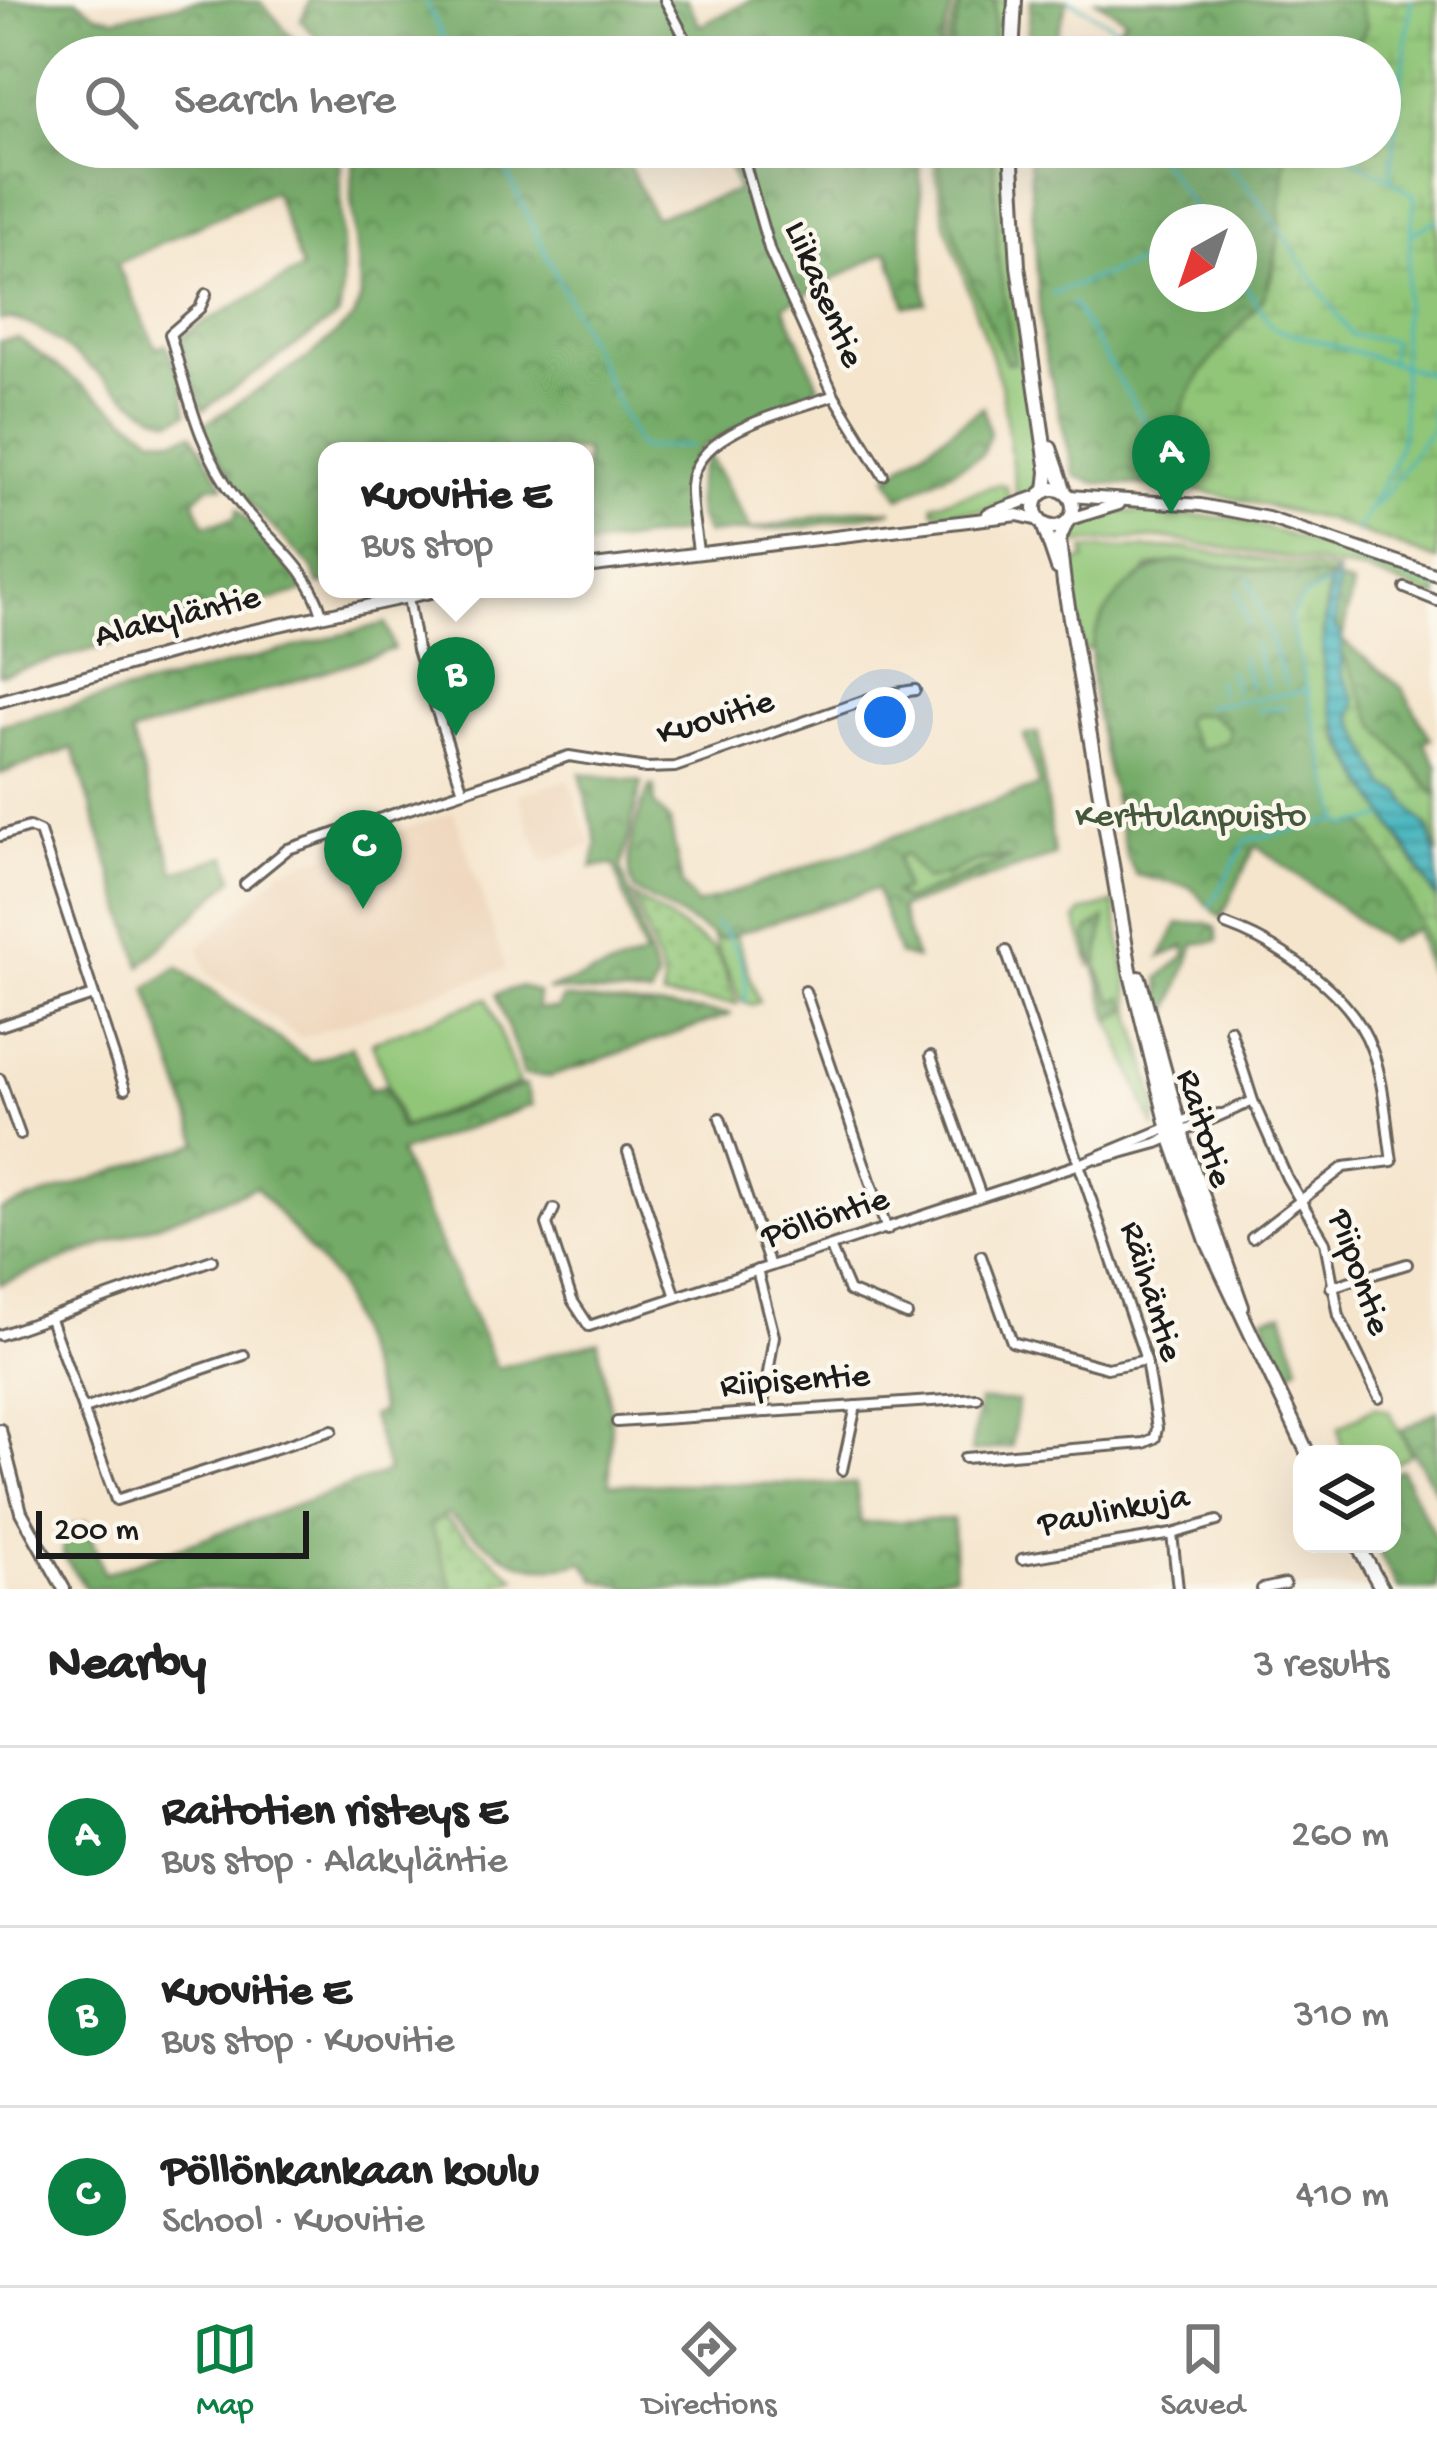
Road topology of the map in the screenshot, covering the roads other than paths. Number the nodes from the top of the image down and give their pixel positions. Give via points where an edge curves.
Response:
1 (665, 0) edge
2 (1015, 0) edge
3 (684, 36) edge
4 (1013, 36) edge
5 (746, 168) edge
6 (1012, 168) edge
7 (206, 294) dead end
8 (835, 395) junction
9 (1038, 410) junction
10 (884, 475) dead end
11 (1043, 493) junction
12 (1067, 494) junction
13 (1139, 501) junction
14 (1068, 521) junction
15 (962, 522) junction
16 (1041, 522) junction
17 (698, 552) junction
18 (594, 566) edge
19 (1437, 575) edge
20 (1064, 583) junction
21 (1405, 588) dead end
22 (394, 598) edge
23 (408, 598) edge
24 (1437, 601) edge
25 (322, 614) junction
26 (915, 690) dead end
27 (0, 701) edge
28 (463, 791) junction
29 (0, 836) edge
30 (244, 884) dead end
31 (1226, 926) dead end
32 (1006, 951) dead end
33 (805, 991) dead end
34 (92, 995) junction
35 (0, 1026) edge
36 (1230, 1029) dead end
37 (931, 1056) dead end
38 (0, 1079) edge
39 (125, 1089) dead end
40 (1253, 1101) junction
41 (720, 1118) dead end
42 (1175, 1129) junction
43 (20, 1135) dead end
44 (628, 1152) dead end
45 (1083, 1162) junction
46 (981, 1196) junction
47 (1302, 1198) junction
48 (554, 1209) dead end
49 (887, 1230) junction
50 (1252, 1238) dead end
51 (831, 1249) junction
52 (981, 1256) dead end
53 (212, 1260) dead end
54 (1408, 1264) dead end
55 (770, 1267) junction
56 (757, 1270) junction
57 (1331, 1287) junction
58 (676, 1297) junction
59 (907, 1315) dead end
60 (50, 1319) junction
61 (0, 1335) edge
62 (244, 1355) dead end
63 (1146, 1360) junction
64 (977, 1398) dead end
65 (1379, 1398) dead end
66 (856, 1406) junction
67 (84, 1409) junction
68 (762, 1411) junction
69 (617, 1422) dead end
70 (0, 1430) edge
71 (332, 1430) dead end
72 (1305, 1445) edge
73 (965, 1458) dead end
74 (842, 1470) dead end
75 (1217, 1521) dead end
76 (1172, 1534) junction
77 (1362, 1553) edge
78 (1022, 1558) dead end
79 (1285, 1584) dead end
80 (64, 1589) edge
81 (1178, 1589) edge
82 (1262, 1589) edge
83 (1382, 1589) edge

1 - 3 street
2 - 4 main road
5 - 8 street, Liikasentie via 770,252
6 - 9 main road
7 - 25 street via 170,334 194,425 240,504 307,574
8 - 10 street, Liikasentie
8 - 17 street, Liikasentie via 705,452 691,482
9 - 11 main road
9 - 12 main road
11 - 12 main road
11 - 15 main road
11 - 16 main road via 1035,507
12 - 13 main road
12 - 14 main road, Raitotie
13 - 14 main road
13 - 19 main road via 1268,518
14 - 16 main road
14 - 20 main road, Raitotie via 1059,540
15 - 16 main road via 1018,514
15 - 17 main road
16 - 20 main road, Raitotie
17 - 18 main road
20 - 42 main road, Raitotie via 1128,947
21 - 24 street
22 - 25 main road, Alakyläntie
23 - 28 street
25 - 27 main road, Alakyläntie
26 - 28 street, Kuovitie via 675,767 569,756
28 - 30 street, Kuovitie via 288,849
29 - 34 street via 29,827 40,832
31 - 47 street via 1302,970 1361,1023 1378,1069 1391,1161 1344,1167
32 - 45 street, Räihäntie
33 - 49 street
34 - 35 street
34 - 39 street
36 - 40 street, Piipontie
37 - 46 street
38 - 43 street
40 - 42 street
40 - 47 street, Piipontie
41 - 55 street
42 - 45 street, Pöllöntie
42 - 72 main road, Raitotie via 1207,1241
44 - 58 street
45 - 46 street, Pöllöntie
45 - 63 street, Räihäntie
46 - 49 street, Pöllöntie
47 - 50 street
47 - 57 street, Piipontie via 1325,1242
48 - 58 street, Pöllöntie via 547,1224 589,1326
49 - 51 street, Pöllöntie
51 - 55 street, Pöllöntie
51 - 59 street via 849,1291
52 - 63 street via 1012,1342 1107,1368
53 - 60 street
54 - 57 street
55 - 56 street, Pöllöntie
56 - 58 street, Pöllöntie
56 - 68 street via 774,1336
57 - 65 street, Piipontie
60 - 61 street
60 - 67 street
62 - 67 street
63 - 73 street, Räihäntie via 1155,1438
64 - 66 street, Riipisentie
66 - 68 street, Riipisentie
66 - 74 street
67 - 71 street via 112,1496 123,1501
68 - 69 street, Riipisentie
70 - 80 main road via 21,1512
75 - 76 street, Paulinkuja
76 - 78 street, Paulinkuja
76 - 81 street
77 - 83 main road
79 - 82 street

